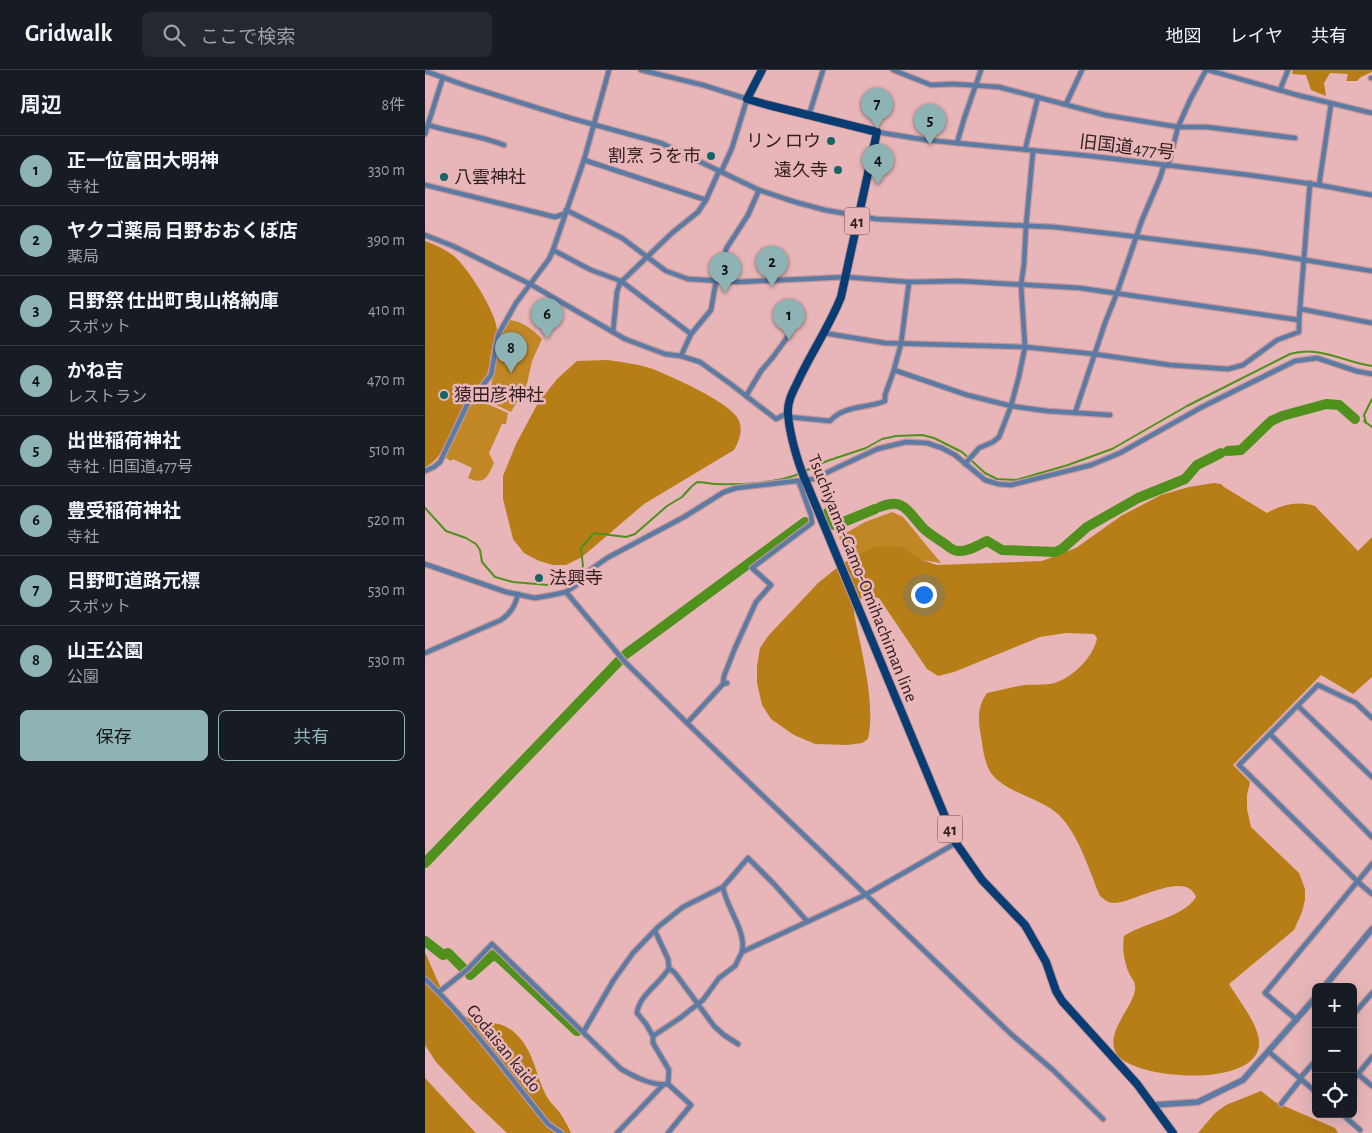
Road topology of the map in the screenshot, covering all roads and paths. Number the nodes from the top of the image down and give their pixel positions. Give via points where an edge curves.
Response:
1 (609, 70) edge
2 (641, 70) edge
3 (762, 70) edge
4 (823, 70) edge
5 (893, 70) edge
6 (981, 70) edge
7 (1082, 70) edge
8 (1207, 70) edge
9 (1237, 70) edge
10 (1288, 70) edge
11 (425, 71) edge
12 (443, 77) junction
13 (1235, 77) junction
14 (976, 85) junction
15 (1280, 90) junction
16 (1038, 97) junction
17 (747, 99) junction
18 (1066, 104) junction
19 (1331, 104) junction
20 (1372, 113) edge
21 (809, 115) junction
22 (428, 125) junction
23 (594, 125) junction
24 (1178, 127) junction
25 (877, 132) junction
26 (425, 134) edge
27 (1295, 138) dead end
28 (957, 143) junction
29 (504, 145) dead end
30 (1025, 150) junction
31 (1033, 150) junction
32 (583, 160) junction
33 (1166, 165) junction
34 (720, 171) junction
35 (1310, 183) junction
36 (425, 185) edge
37 (1319, 185) junction
38 (759, 190) junction
39 (1372, 195) edge
40 (706, 200) junction
41 (565, 211) junction
42 (858, 217) junction
43 (1026, 226) junction
44 (425, 235) edge
45 (1136, 237) junction
46 (553, 250) junction
47 (647, 256) junction
48 (1304, 259) junction
49 (1372, 271) edge
50 (846, 277) junction
51 (621, 281) junction
52 (718, 281) junction
53 (909, 282) junction
54 (530, 284) junction
55 (1021, 285) junction
56 (1117, 293) junction
57 (1301, 309) junction
58 (1299, 320) junction
59 (1372, 322) edge
60 (613, 332) junction
61 (824, 333) junction
62 (691, 334) junction
63 (789, 335) dead end
64 (901, 344) junction
65 (1025, 347) junction
66 (1094, 354) junction
67 (681, 356) junction
68 (894, 370) junction
69 (1372, 374) edge
70 (746, 396) junction
71 (1011, 406) junction
72 (1075, 413) junction
73 (789, 415) junction
74 (1110, 415) dead end
75 (966, 463) junction
76 (425, 471) edge
77 (803, 480) junction
78 (425, 564) edge
79 (566, 592) junction
80 (518, 594) junction
81 (425, 652) edge
82 (1298, 706) junction
83 (1372, 718) edge
84 (687, 723) junction
85 (1270, 734) junction
86 (1372, 777) edge
87 (1372, 837) edge
88 (956, 843) junction
89 (1372, 864) edge
90 (1358, 882) junction
91 (723, 887) junction
92 (1372, 894) edge
93 (865, 895) junction
94 (807, 921) junction
95 (1372, 929) edge
96 (655, 931) junction
97 (742, 952) junction
98 (669, 968) junction
99 (425, 980) edge
100 (1327, 983) edge
101 (439, 992) junction
102 (1372, 993) edge
103 (1312, 1002) edge
104 (699, 1004) junction
105 (1357, 1011) edge
106 (1297, 1020) junction
107 (584, 1031) junction
108 (653, 1036) junction
109 (738, 1044) dead end
110 (1269, 1052) junction
111 (1372, 1057) edge
112 (1312, 1065) edge
113 (1358, 1074) joint
114 (1301, 1079) junction
115 (663, 1084) junction
116 (669, 1084) junction
117 (1372, 1086) edge
118 (1312, 1089) edge
119 (1281, 1104) dead end
120 (1153, 1105) junction
121 (1347, 1118) edge
122 (1103, 1119) dead end
123 (1359, 1130) dead end
124 (561, 1133) edge
125 (617, 1133) edge
126 (668, 1133) edge
127 (1173, 1133) edge

1 - 23 street
2 - 17 street
3 - 17 main road
4 - 21 street
5 - 14 street via 931,85
6 - 14 street
7 - 18 street
8 - 13 street
8 - 24 street
9 - 13 street
10 - 15 street
11 - 12 street
12 - 22 street
12 - 23 street
13 - 15 street
14 - 16 street
14 - 28 street
15 - 19 street
16 - 18 street
16 - 30 street
17 - 21 main road
17 - 34 street via 732,148
18 - 24 street via 1105,115
19 - 20 street
19 - 37 street
21 - 25 main road
22 - 26 street
22 - 29 street
23 - 32 street
23 - 34 street via 661,143
24 - 27 street via 1207,127
24 - 33 street
25 - 28 street, 旧国道477号
25 - 42 main road, Tsuchiyama-Gamo-Omihachiman line / 41
28 - 30 street, 旧国道477号
30 - 31 street, 旧国道477号
31 - 33 street, 旧国道477号
31 - 43 street
32 - 40 street
32 - 41 street
33 - 35 street, 旧国道477号
33 - 45 street
34 - 38 street
34 - 40 street
35 - 37 street, 旧国道477号
35 - 48 street
36 - 41 street via 555,217
37 - 39 street, 旧国道477号
38 - 42 street
38 - 52 street via 748,215 726,249
40 - 47 street via 698,212
41 - 46 street
41 - 47 street via 603,228
42 - 43 street
42 - 50 main road, Tsuchiyama-Gamo-Omihachiman line / 41
43 - 45 street
43 - 55 street
44 - 54 street
45 - 48 street
45 - 56 street
46 - 51 street
46 - 54 street
47 - 51 street
47 - 52 street via 674,275
48 - 49 street
48 - 57 street
50 - 52 street
50 - 53 street
50 - 61 main road, Tsuchiyama-Gamo-Omihachiman line / 41 via 839,303
51 - 60 street
51 - 62 street
52 - 62 street via 711,310
53 - 55 street
53 - 64 street
54 - 60 street
54 - 76 street via 498,335 488,380 467,405 440,462
55 - 56 street
55 - 65 street
56 - 58 street
56 - 66 street
57 - 58 street
57 - 59 street
58 - 66 street via 1299,332 1277,340 1243,365 1228,369
60 - 67 street via 665,354
61 - 64 street
61 - 73 main road, Tsuchiyama-Gamo-Omihachiman line / 41 via 792,394
62 - 67 street
63 - 70 street via 761,370
64 - 65 street
64 - 68 street
65 - 66 street
65 - 71 street
66 - 72 street
67 - 70 street via 700,362
68 - 71 street
68 - 73 street via 885,401 877,405 848,409 830,421
69 - 75 street via 1317,358 1295,361 1119,453 1020,484 991,482 980,477
70 - 73 street via 775,419
71 - 72 street
71 - 75 street via 999,437 979,448
72 - 74 street
73 - 77 main road, Tsuchiyama-Gamo-Omihachiman line / 41
75 - 77 street via 942,448 906,442 877,449 813,479
77 - 79 street via 724,492 607,558
77 - 84 street via 812,521 752,568 771,585 756,602 724,676 725,684
77 - 88 main road, Tsuchiyama-Gamo-Omihachiman line / 41
78 - 80 street
79 - 80 street via 540,597
79 - 84 street via 625,662
80 - 81 street via 511,612 501,620
82 - 83 street via 1319,685 1357,703
82 - 85 street
82 - 86 street
84 - 93 street
85 - 87 street
85 - 90 street via 1239,765
88 - 93 street
88 - 120 main road, Tsuchiyama-Gamo-Omihachiman line / 41 via 982,880 1025,925 1046,962 1062,1001
89 - 90 street
90 - 92 street
90 - 106 street via 1265,993
91 - 94 street via 748,858
91 - 96 street via 683,907
91 - 97 street via 742,937
93 - 94 street
93 - 122 street
94 - 97 street
95 - 100 street
96 - 98 street via 669,959
96 - 107 street via 626,962
97 - 104 street via 735,966 719,978
98 - 104 street
98 - 108 street via 637,1010
99 - 101 street, Godaisan kaido
101 - 107 street via 492,944
101 - 124 street, Godaisan kaido via 548,1124
102 - 105 street
103 - 106 street
104 - 108 street
104 - 109 street via 719,1031
106 - 110 street
107 - 115 street via 621,1069 643,1080
108 - 116 street via 653,1043 669,1070
110 - 114 street
110 - 120 street via 1247,1076 1207,1098 1193,1104
111 - 113 street
112 - 114 street
113 - 117 street
114 - 118 street
114 - 119 street
115 - 116 street
115 - 125 street
116 - 126 street via 691,1105
120 - 127 main road, Tsuchiyama-Gamo-Omihachiman line / 41
121 - 123 street

